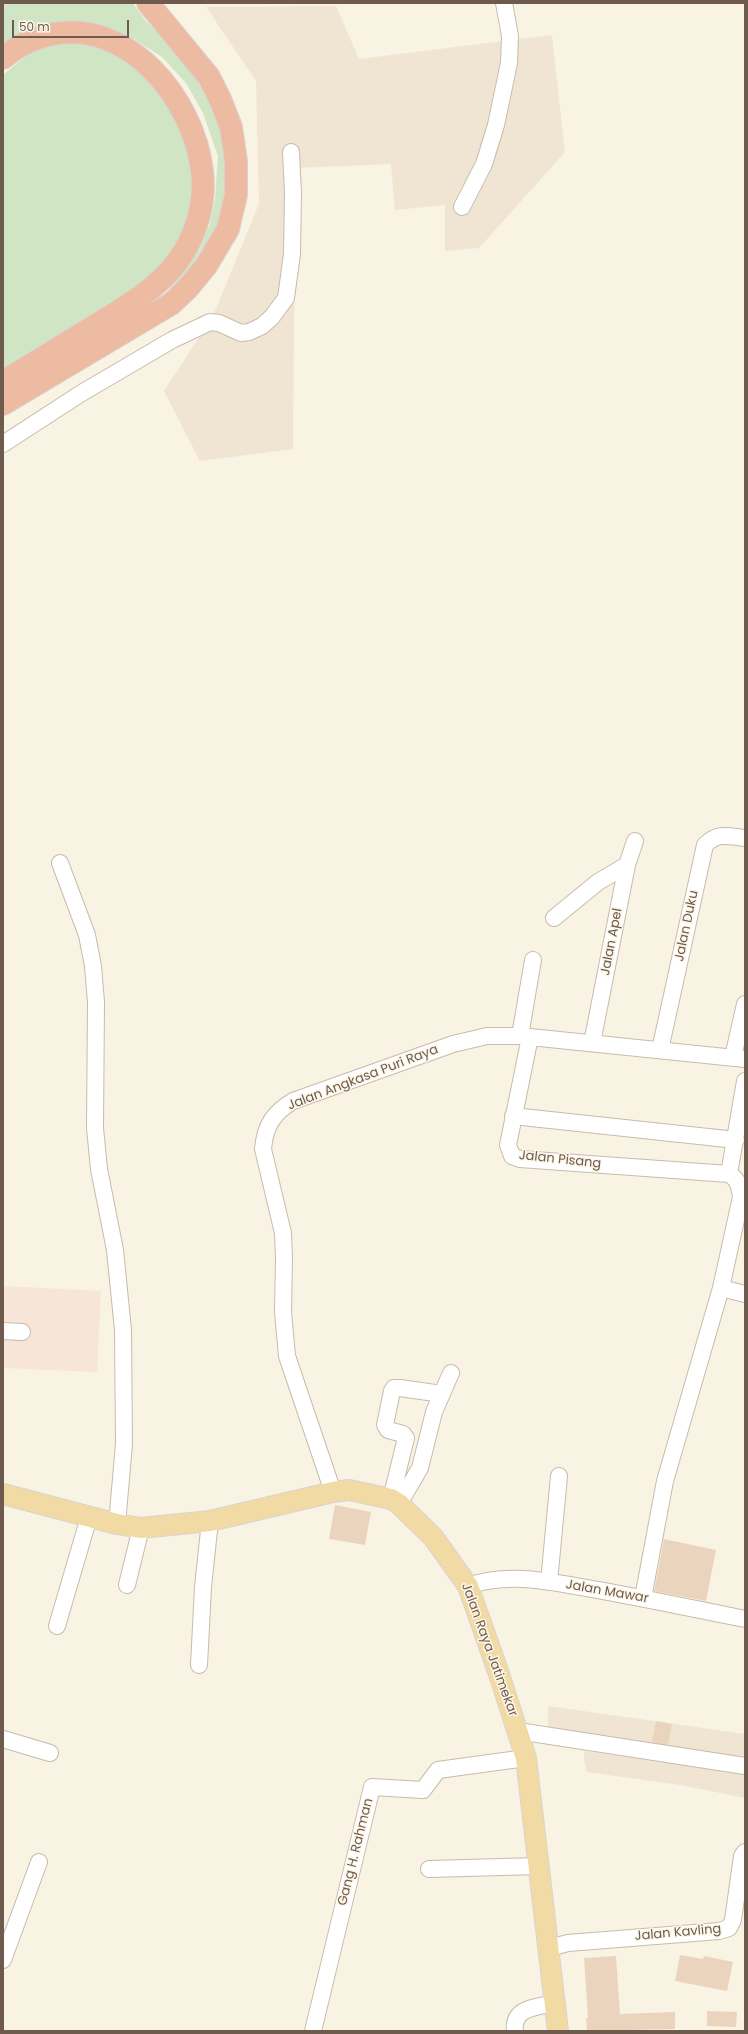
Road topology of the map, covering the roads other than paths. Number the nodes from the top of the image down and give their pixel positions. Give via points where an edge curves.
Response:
1 (148, 3) edge
2 (504, 3) edge
3 (3, 58) edge
4 (291, 152) dead end
5 (462, 207) dead end
6 (3, 382) edge
7 (3, 404) edge
8 (3, 444) edge
9 (745, 838) edge
10 (635, 841) dead end
11 (60, 863) dead end
12 (627, 865) junction
13 (554, 918) dead end
14 (533, 960) dead end
15 (745, 1004) edge
16 (525, 1036) junction
17 (592, 1043) junction
18 (660, 1050) junction
19 (739, 1058) edge
20 (745, 1081) edge
21 (514, 1116) junction
22 (736, 1140) junction
23 (729, 1174) junction
24 (739, 1229) edge
25 (721, 1288) junction
26 (745, 1294) edge
27 (3, 1331) edge
28 (22, 1332) dead end
29 (451, 1373) dead end
30 (442, 1394) junction
31 (559, 1476) dead end
32 (333, 1492) junction
33 (3, 1494) edge
34 (395, 1502) junction
35 (89, 1517) junction
36 (210, 1521) junction
37 (117, 1524) junction
38 (142, 1528) junction
39 (549, 1582) junction
40 (127, 1585) dead end
41 (468, 1586) junction
42 (643, 1598) junction
43 (745, 1619) edge
44 (57, 1626) dead end
45 (199, 1665) dead end
46 (518, 1731) junction
47 (3, 1739) edge
48 (50, 1753) dead end
49 (526, 1758) junction
50 (745, 1766) edge
51 (745, 1852) edge
52 (38, 1862) dead end
53 (539, 1866) junction
54 (429, 1868) dead end
55 (742, 1889) edge
56 (549, 1948) junction
57 (3, 1960) edge
58 (554, 2003) junction
59 (313, 2031) edge
60 (516, 2031) edge
61 (558, 2031) edge

1 - 7 highway via 209,77 231,127 236,161 236,195 228,228 206,266 171,304
2 - 5 street via 510,36 509,63 496,125 484,164
3 - 6 highway via 29,41 59,32 96,35 124,47 155,73 179,104 199,153 202,191 201,208 195,230 187,247 167,274 138,299
4 - 8 street via 292,254 286,298 272,317 262,326 240,333 219,323 210,322 172,340 80,394
9 - 18 street, Jalan Duku via 722,835 712,837 705,845
10 - 12 street, Jalan Apel
11 - 37 street via 87,935 93,966 99,1170 115,1250 123,1330 124,1452
12 - 13 street via 598,882
12 - 17 street, Jalan Apel
14 - 16 street, Jalan Pisang
15 - 19 street
16 - 17 street, Jalan Angkasa Puri Raya
16 - 21 street, Jalan Pisang
16 - 32 street, Jalan Angkasa Puri Raya via 487,1036 453,1044 293,1101 280,1109 264,1136 266,1165 283,1233 286,1356
17 - 18 street, Jalan Angkasa Puri Raya
18 - 19 street, Jalan Angkasa Puri Raya
20 - 22 street
21 - 22 street
21 - 23 street, Jalan Pisang via 508,1145 512,1156 520,1159
22 - 23 street
23 - 24 street via 739,1183
24 - 25 street
25 - 26 street
25 - 42 street via 665,1481
27 - 28 street
29 - 30 street
30 - 34 street via 434,1412 420,1468
30 - 34 street via 400,1388 394,1388 392,1391 385,1425 388,1430 403,1434 406,1438
31 - 39 street
32 - 34 main road via 349,1490
32 - 36 main road
33 - 35 main road
34 - 41 main road, Jalan Raya Jatimekar via 433,1537
35 - 37 main road
35 - 44 street
36 - 38 main road
36 - 45 street
37 - 38 main road
38 - 40 street
39 - 41 street, Jalan Mawar via 510,1578 484,1580
39 - 42 street, Jalan Mawar
41 - 46 main road, Jalan Raya Jatimekar
42 - 43 street, Jalan Mawar
46 - 49 main road, Jalan Raya Jatimekar
46 - 50 street
47 - 48 street
49 - 53 main road, Jalan Raya Jatimekar
49 - 59 street, Gang H. Rahman via 438,1770 423,1790 372,1787
51 - 55 street, Jalan Kavling via 742,1856
52 - 57 street
53 - 54 street
53 - 56 main road, Jalan Raya Jatimekar
55 - 56 street, Jalan Kavling via 729,1928 719,1931 568,1942
56 - 58 main road, Jalan Raya Jatimekar
58 - 60 street via 527,2009 519,2014
58 - 61 main road, Jalan Raya Jatimekar

